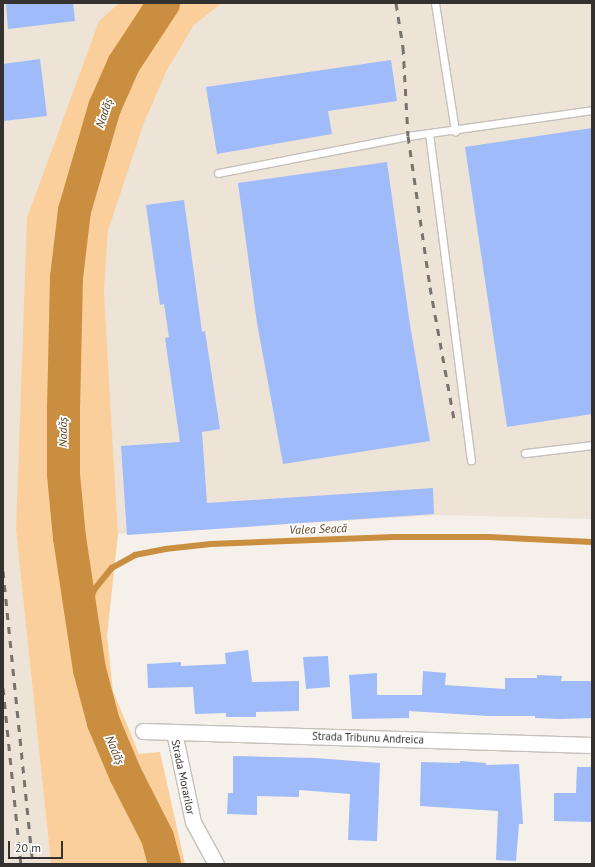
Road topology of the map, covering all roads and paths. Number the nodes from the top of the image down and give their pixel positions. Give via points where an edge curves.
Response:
1 (436, 3) edge
2 (592, 110) edge
3 (455, 131) junction
4 (430, 133) junction
5 (218, 173) dead end
6 (592, 445) edge
7 (525, 453) dead end
8 (471, 460) dead end
9 (143, 732) dead end
10 (174, 732) junction
11 (592, 745) edge
12 (216, 864) edge

1 - 3 lane
2 - 3 lane
3 - 4 lane
4 - 5 lane
4 - 8 lane
6 - 7 lane
9 - 10 street, Strada Tribunu Andreica
10 - 11 street, Strada Tribunu Andreica
10 - 12 street, Strada Morarilor via 193,822

